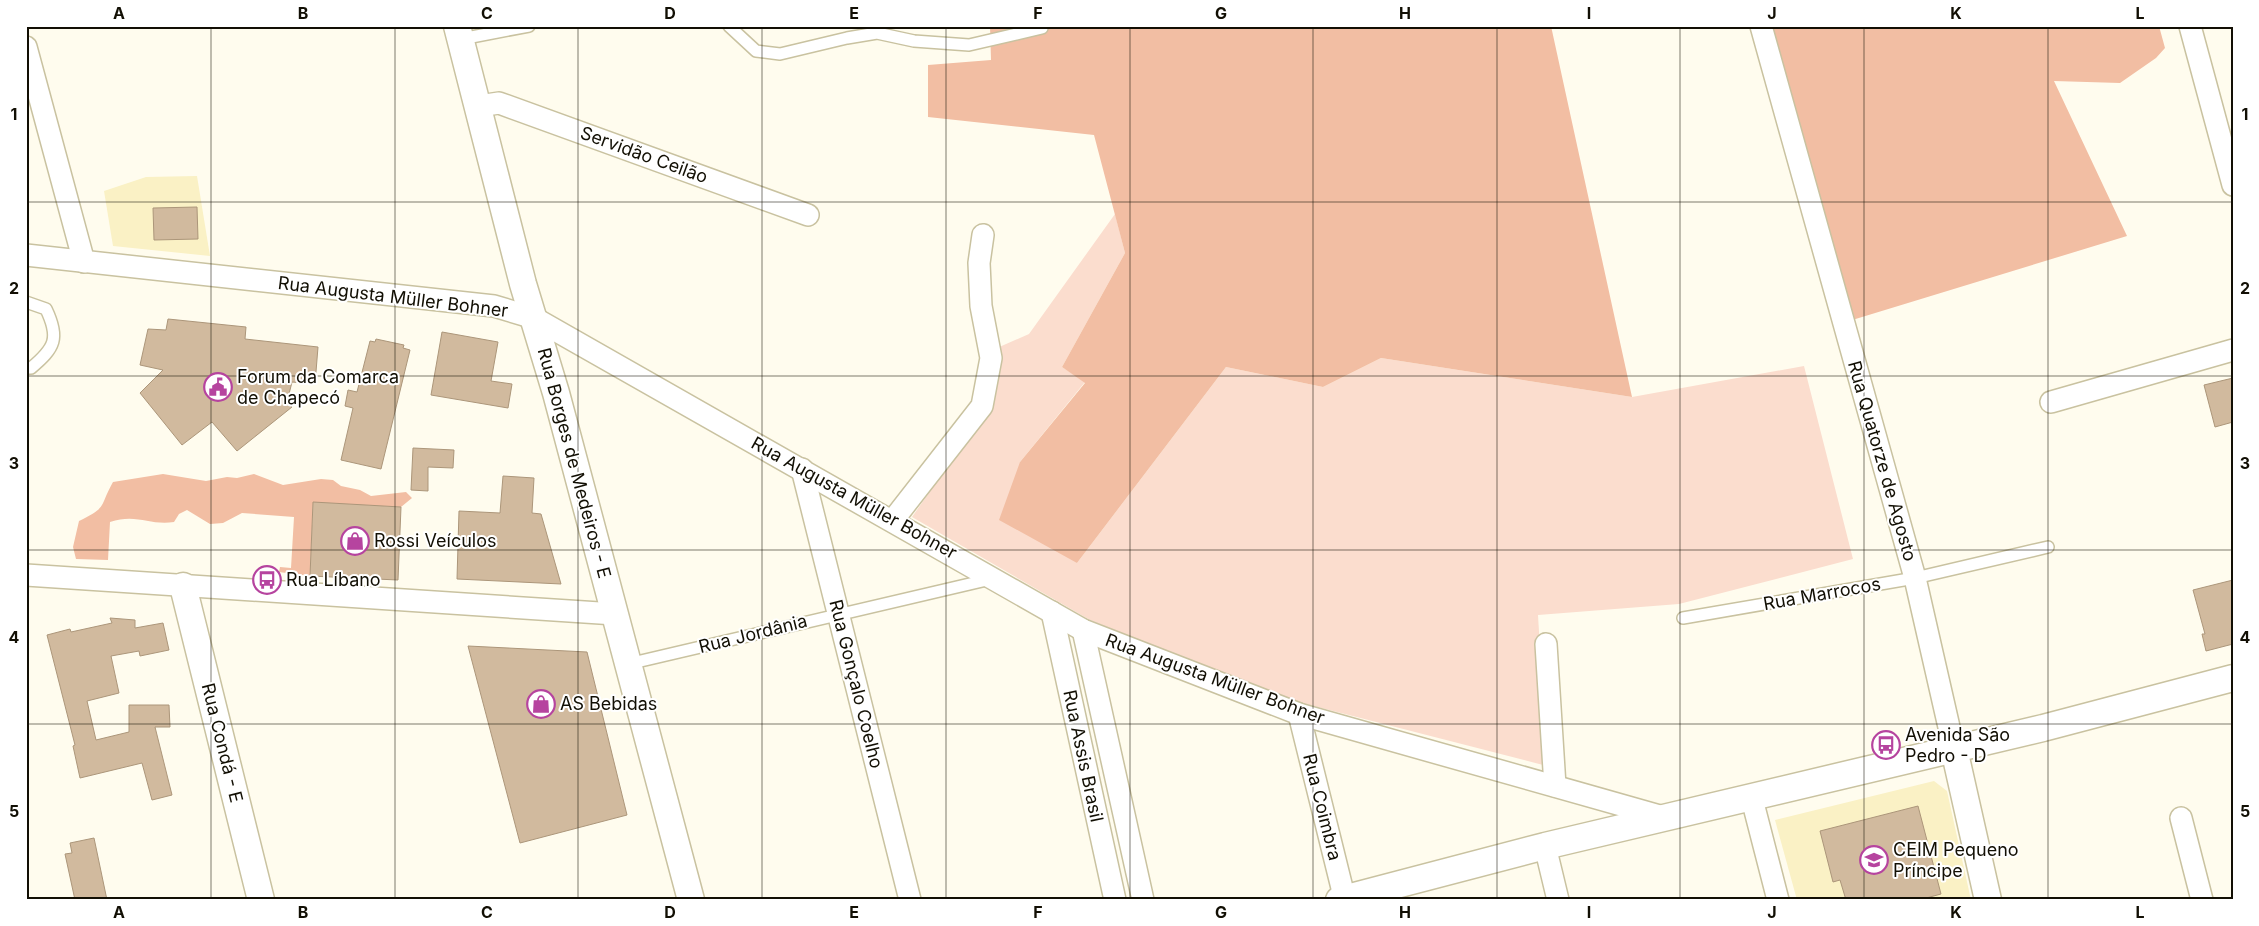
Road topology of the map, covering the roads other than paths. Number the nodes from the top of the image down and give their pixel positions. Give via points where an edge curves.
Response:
1 (529, 26) edge
2 (729, 26) edge
3 (1761, 26) edge
4 (2190, 26) edge
5 (1042, 28) dead end
6 (459, 33) edge
7 (26, 47) edge
8 (479, 106) junction
9 (2233, 185) edge
10 (808, 214) dead end
11 (983, 235) dead end
12 (26, 255) edge
13 (84, 262) junction
14 (26, 302) edge
15 (534, 318) junction
16 (2233, 350) edge
17 (26, 368) edge
18 (2051, 402) dead end
19 (802, 469) junction
20 (893, 520) junction
21 (2048, 547) dead end
22 (26, 575) edge
23 (994, 578) junction
24 (1915, 578) junction
25 (183, 586) junction
26 (1052, 612) junction
27 (615, 614) junction
28 (838, 614) junction
29 (1683, 618) dead end
30 (1083, 630) junction
31 (1546, 644) dead end
32 (628, 664) junction
33 (2233, 678) edge
34 (1299, 714) junction
35 (1954, 749) junction
36 (1555, 786) junction
37 (1752, 799) junction
38 (1667, 818) junction
39 (2181, 818) dead end
40 (1545, 846) junction
41 (1343, 899) edge
42 (261, 900) edge
43 (691, 900) edge
44 (910, 900) edge
45 (1115, 900) edge
46 (1143, 900) edge
47 (1558, 900) edge
48 (1778, 900) edge
49 (1988, 900) edge
50 (2202, 900) edge

1 - 6 lane
2 - 5 lane via 756,51 780,54 878,34 914,42 968,45
3 - 24 street, Rua Quatorze de Agosto
4 - 9 street
6 - 8 street, Rua Borges de Medeiros - E
7 - 13 street
8 - 10 street, Servidão Ceilão via 499,103
8 - 15 street, Rua Borges de Medeiros - E
11 - 20 street via 979,264 980,306 991,358 982,406
12 - 13 street, Rua Augusta Müller Bohner
13 - 15 street, Rua Augusta Müller Bohner via 494,306
14 - 17 lane via 46,309 54,325 53,342 47,355 31,368
15 - 19 street, Rua Augusta Müller Bohner
15 - 27 street, Rua Borges de Medeiros - E
16 - 18 street
19 - 20 street, Rua Augusta Müller Bohner
19 - 28 street, Rua Gonçalo Coelho
20 - 23 street, Rua Augusta Müller Bohner
21 - 24 lane, Rua Marrocos
22 - 25 street
23 - 26 street, Rua Augusta Müller Bohner
23 - 28 lane, Rua Jordânia
24 - 29 lane, Rua Marrocos
24 - 35 street, Rua Quatorze de Agosto
25 - 27 street
25 - 42 street, Rua Condá - E
26 - 30 street, Rua Augusta Müller Bohner
26 - 45 street, Rua Assis Brasil
27 - 32 street, Rua Borges de Medeiros - E
28 - 32 lane, Rua Jordânia
28 - 44 street, Rua Gonçalo Coelho
30 - 34 street, Rua Augusta Müller Bohner
30 - 46 street, Rua Assis Brasil
31 - 36 street
32 - 43 street, Rua Borges de Medeiros - E
33 - 35 street
34 - 36 street, Rua Augusta Müller Bohner
34 - 41 street, Rua Coimbra
35 - 37 street
35 - 49 street, Rua Quatorze de Agosto
36 - 38 street, Rua Augusta Müller Bohner
37 - 38 street
37 - 48 street
38 - 40 street
39 - 50 street
40 - 41 street
40 - 47 street

